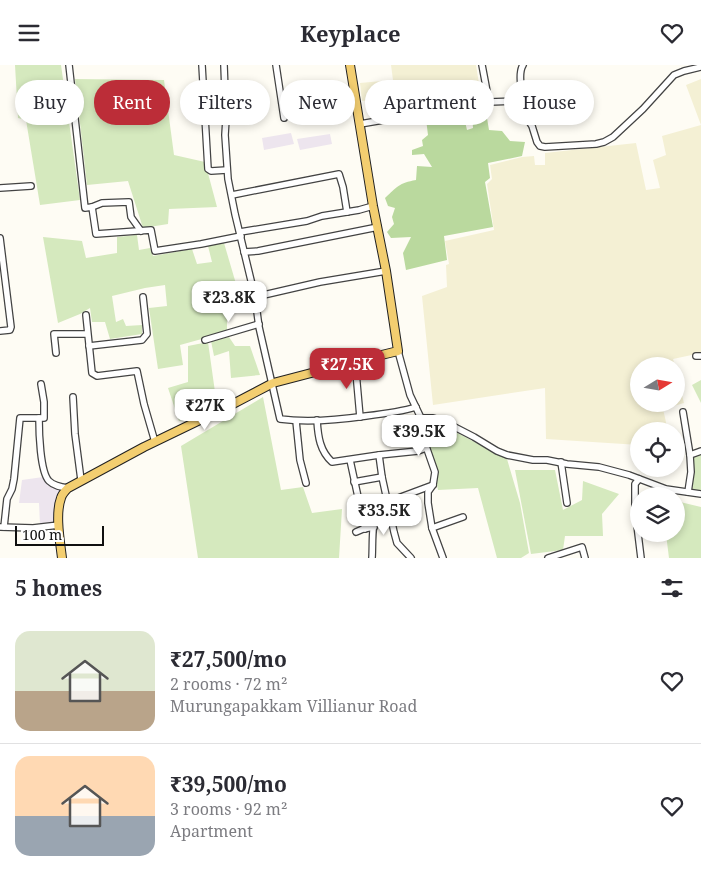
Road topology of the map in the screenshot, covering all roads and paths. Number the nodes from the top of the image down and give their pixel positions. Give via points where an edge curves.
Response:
1 (69, 65) edge
2 (202, 65) edge
3 (224, 65) edge
4 (276, 65) edge
5 (350, 65) edge
6 (482, 65) edge
7 (523, 65) edge
8 (701, 67) edge
9 (484, 80) edge
10 (520, 80) edge
11 (280, 92) edge
12 (365, 123) edge
13 (360, 124) junction
14 (532, 125) edge
15 (227, 170) junction
16 (31, 186) dead end
17 (0, 188) edge
18 (232, 195) junction
19 (373, 206) junction
20 (92, 207) junction
21 (347, 212) junction
22 (378, 227) junction
23 (141, 231) junction
24 (241, 234) junction
25 (0, 239) edge
26 (244, 252) junction
27 (386, 271) junction
28 (143, 297) dead end
29 (255, 297) junction
30 (86, 315) dead end
31 (259, 324) junction
32 (0, 331) edge
33 (88, 334) junction
34 (205, 340) dead end
35 (89, 345) junction
36 (398, 351) junction
37 (56, 353) dead end
38 (355, 361) junction
39 (273, 383) junction
40 (41, 384) dead end
41 (73, 397) dead end
42 (416, 407) junction
43 (683, 413) dead end
44 (39, 417) junction
45 (360, 417) junction
46 (421, 418) junction
47 (317, 420) junction
48 (296, 421) junction
49 (155, 442) junction
50 (426, 448) junction
51 (701, 451) edge
52 (379, 455) junction
53 (690, 455) junction
54 (350, 460) junction
55 (561, 462) junction
56 (382, 477) junction
57 (640, 479) junction
58 (81, 480) junction
59 (354, 481) junction
60 (306, 483) dead end
61 (433, 485) junction
62 (68, 489) junction
63 (688, 492) junction
64 (701, 494) edge
65 (387, 502) junction
66 (567, 503) dead end
67 (464, 517) dead end
68 (59, 525) junction
69 (2, 527) edge
70 (374, 527) junction
71 (432, 527) junction
72 (365, 529) junction
73 (356, 532) dead end
74 (62, 558) edge
75 (372, 558) edge
76 (411, 558) edge
77 (443, 558) edge
78 (548, 558) edge
79 (585, 558) edge
80 (641, 558) edge

1 - 20 street via 85,208
2 - 15 street via 208,169
3 - 15 street
4 - 11 street
5 - 13 main road
6 - 9 street
7 - 10 street
8 - 14 street via 674,75 643,109 604,142 540,146
12 - 13 street
13 - 19 main road
15 - 18 street
16 - 17 street
18 - 21 street via 339,174
18 - 24 street
19 - 21 street
19 - 22 main road
20 - 23 street via 102,203 129,202 131,217
20 - 23 street via 96,234
21 - 24 street
22 - 26 street
22 - 27 main road
23 - 24 street via 151,230 155,251
24 - 26 street
25 - 32 street via 11,327
26 - 29 street
27 - 29 street
27 - 36 main road
28 - 35 street via 147,334 142,340
29 - 31 street
30 - 33 street
31 - 34 street
31 - 39 street
33 - 35 street
33 - 37 street via 54,334
35 - 49 street via 92,373 97,376 137,371
36 - 38 main road
36 - 42 street
38 - 39 main road
38 - 45 street
39 - 48 street via 280,419
39 - 49 main road
40 - 44 street via 44,418
41 - 58 street
42 - 45 street
42 - 46 street
43 - 53 street
44 - 62 street via 47,479
44 - 69 street via 20,418 14,479
45 - 47 street
46 - 50 street
46 - 55 street via 443,421 507,455
47 - 48 street
47 - 54 street via 325,456 332,462
48 - 60 street
49 - 58 main road
50 - 52 street
50 - 61 street via 435,472
51 - 53 street
52 - 54 street
52 - 56 street
53 - 63 street
54 - 59 street
55 - 57 street via 599,467
55 - 66 street
56 - 59 street
56 - 65 street
57 - 63 street via 666,489
57 - 80 street via 635,484 635,500
58 - 62 main road
59 - 72 street
61 - 65 street
61 - 71 street via 428,492
62 - 68 main road via 61,496
63 - 64 street
65 - 70 street via 377,512
65 - 76 street via 397,543
67 - 71 street
68 - 69 street
68 - 74 main road
70 - 72 street
70 - 75 street
71 - 77 street
72 - 73 street
78 - 79 street via 582,547

